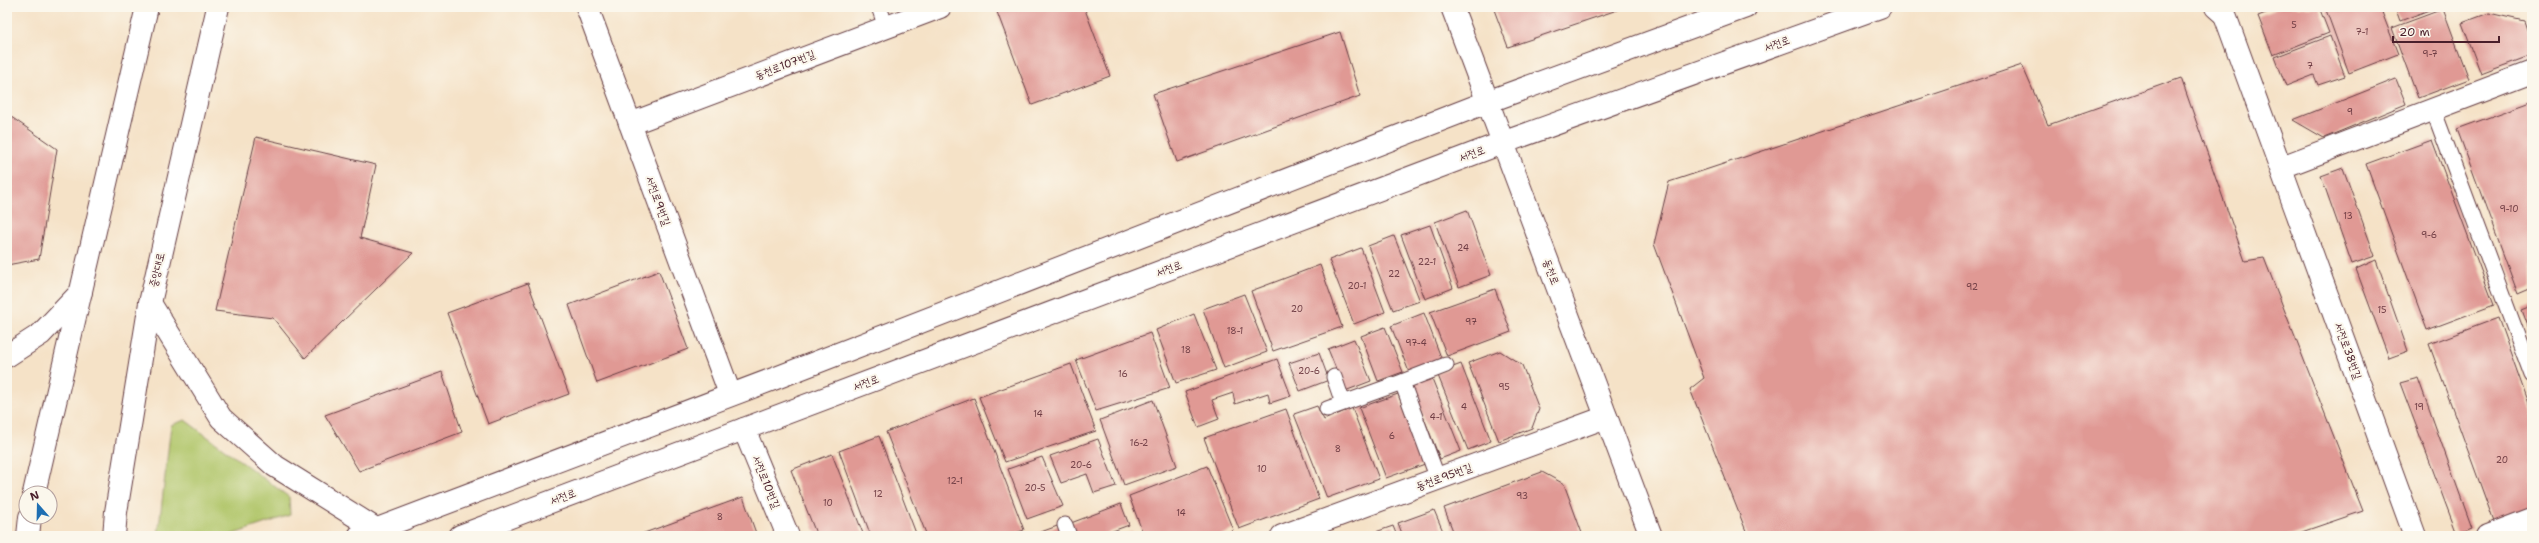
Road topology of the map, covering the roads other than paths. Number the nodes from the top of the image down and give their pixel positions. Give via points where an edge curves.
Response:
1 (147, 7) edge
2 (218, 7) edge
3 (587, 7) edge
4 (879, 7) edge
5 (940, 7) edge
6 (1452, 7) edge
7 (1746, 7) edge
8 (1880, 7) edge
9 (2221, 10) edge
10 (886, 27) junction
11 (2532, 72) edge
12 (1488, 102) junction
13 (2433, 109) junction
14 (630, 124) junction
15 (1502, 143) junction
16 (2282, 167) junction
17 (81, 292) junction
18 (150, 303) junction
19 (7, 356) edge
20 (1446, 365) dead end
21 (2532, 375) edge
22 (1334, 377) dead end
23 (1402, 382) junction
24 (730, 394) junction
25 (1344, 403) junction
26 (1327, 409) dead end
27 (1606, 417) junction
28 (744, 429) junction
29 (1438, 479) junction
30 (36, 485) edge
31 (2532, 519) edge
32 (29, 525) edge
33 (367, 532) edge
34 (28, 536) edge
35 (114, 536) edge
36 (460, 536) edge
37 (788, 536) edge
38 (1282, 536) edge
39 (1651, 536) edge
40 (2415, 536) edge
41 (2487, 536) edge

1 - 17 main road
2 - 18 main road, 중앙대로
3 - 14 main road, 서전로9번길
4 - 10 lane
5 - 10 main road, 동천로107번길
6 - 12 main road, 동천로
7 - 12 main road
8 - 15 main road, 서전로
9 - 16 main road, 서전로38번길
10 - 14 main road, 동천로107번길
11 - 13 main road
12 - 15 main road, 동천로
12 - 24 main road
13 - 16 main road
13 - 21 lane
14 - 24 main road, 서전로9번길
15 - 27 main road, 동천로
15 - 28 main road, 서전로
16 - 40 main road, 서전로38번길
17 - 19 main road via 41,334
17 - 30 main road
18 - 33 main road via 221,418 275,466
18 - 35 main road, 중앙대로
20 - 23 lane
22 - 25 lane
23 - 25 lane
23 - 29 lane
24 - 33 main road
25 - 26 lane
27 - 29 main road, 동천로95번길
27 - 39 main road, 동천로
28 - 36 main road, 서전로
28 - 37 main road, 서전로10번길
29 - 38 main road, 동천로95번길
31 - 41 main road
32 - 34 main road

